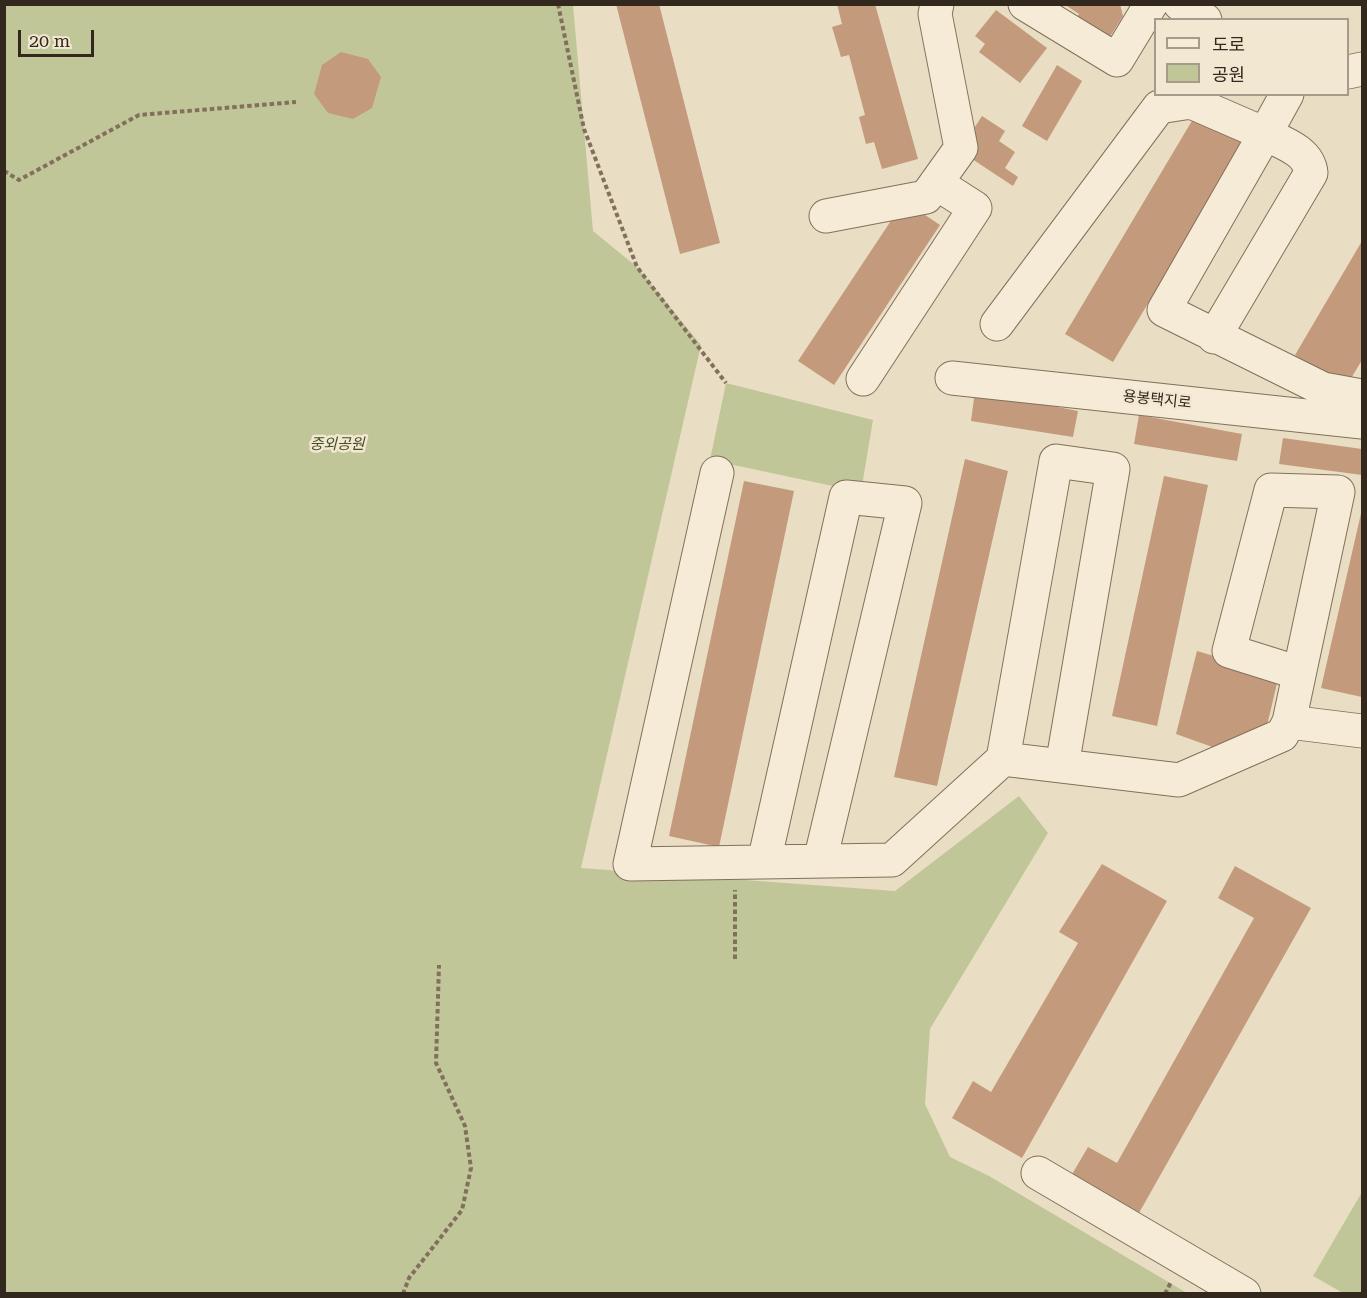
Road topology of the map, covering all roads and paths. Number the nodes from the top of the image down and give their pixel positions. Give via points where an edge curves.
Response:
1 (558, 4) edge
2 (937, 4) edge
3 (1025, 4) edge
4 (1151, 4) edge
5 (1180, 4) edge
6 (1202, 18) edge
7 (1286, 96) edge
8 (296, 102) dead end
9 (1265, 134) junction
10 (4, 171) edge
11 (936, 183) junction
12 (826, 216) dead end
13 (997, 324) dead end
14 (1214, 337) junction
15 (952, 378) dead end
16 (863, 379) dead end
17 (726, 383) dead end
18 (1359, 397) edge
19 (717, 473) dead end
20 (1299, 673) junction
21 (1289, 722) junction
22 (1362, 731) edge
23 (1003, 759) junction
24 (1062, 766) junction
25 (820, 861) junction
26 (749, 862) junction
27 (735, 959) dead end
28 (438, 965) dead end
29 (1038, 1173) dead end
30 (403, 1293) edge
31 (1244, 1293) edge

1 - 17 path via 584,129 636,267
2 - 11 street via 935,14 961,148
3 - 4 street via 1117,60
5 - 6 street
7 - 9 street
8 - 10 path via 139,115 19,180
9 - 13 street via 1191,102 1159,107
9 - 14 street via 1300,152 1311,173
9 - 14 street via 1164,310
11 - 12 street via 926,197
11 - 16 street via 975,208
14 - 18 street via 1323,389
15 - 18 street, 용봉택지로
19 - 26 street via 630,864
20 - 20 street via 1338,492 1271,490 1229,651
20 - 21 street
21 - 22 street
21 - 24 street via 1282,735 1179,780
23 - 24 street
23 - 24 street via 1056,461 1113,469
23 - 25 street via 892,860
25 - 26 street
25 - 26 street via 904,503 846,497
26 - 27 path
28 - 30 path via 436,1063 465,1126 471,1168 462,1210 409,1278
29 - 31 street

